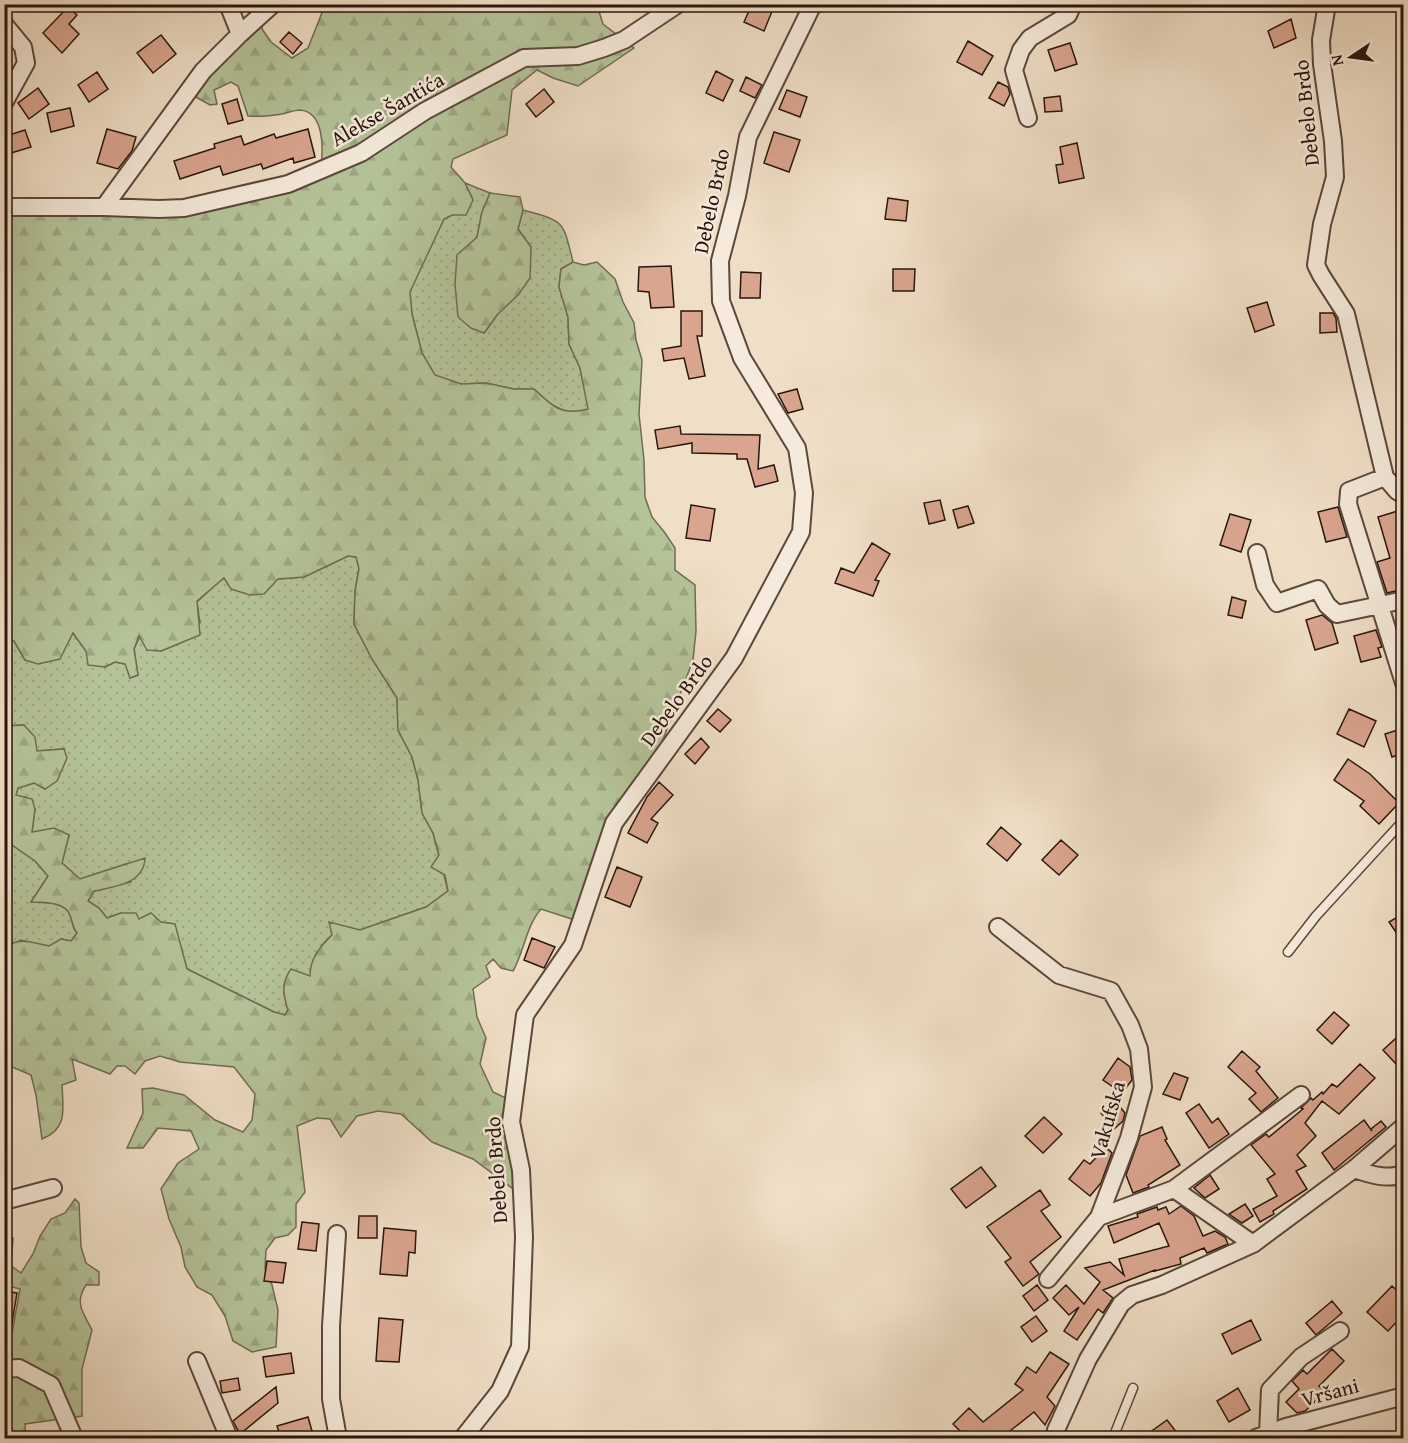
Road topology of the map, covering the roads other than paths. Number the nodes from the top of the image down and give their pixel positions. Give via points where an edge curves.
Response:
1 (228, 4) edge
2 (273, 4) edge
3 (678, 4) edge
4 (813, 4) edge
5 (1073, 4) edge
6 (1328, 4) edge
7 (4, 24) edge
8 (240, 34) junction
9 (4, 103) edge
10 (1028, 118) dead end
11 (4, 207) edge
12 (104, 207) junction
13 (1385, 477) junction
14 (1404, 495) edge
15 (1257, 553) dead end
16 (1404, 600) edge
17 (1379, 605) junction
18 (1404, 683) edge
19 (1404, 820) edge
20 (998, 927) dead end
21 (1288, 951) dead end
22 (1300, 1095) dead end
23 (1404, 1126) edge
24 (1354, 1169) junction
25 (1404, 1173) edge
26 (53, 1188) dead end
27 (1174, 1190) junction
28 (4, 1201) edge
29 (1099, 1217) junction
30 (336, 1234) dead end
31 (1253, 1244) junction
32 (1048, 1279) dead end
33 (1340, 1331) dead end
34 (197, 1361) dead end
35 (4, 1369) edge
36 (1133, 1388) dead end
37 (1404, 1396) edge
38 (468, 1432) edge
39 (1262, 1436) edge
40 (74, 1438) edge
41 (229, 1438) edge
42 (338, 1438) edge
43 (447, 1438) edge
44 (1056, 1438) edge
45 (1113, 1438) edge

1 - 8 street
2 - 8 street
3 - 12 street, Alekse Šantića via 624,40 604,48 578,56 524,58 425,111 361,153 288,184 184,208
4 - 38 street, Debelo Brdo via 748,136 720,261 721,301 742,358 797,448 804,493 801,532 734,658 614,823 573,945 525,1015 512,1122 521,1170 524,1237 520,1347 500,1391
5 - 10 street via 1068,15 1030,38 1021,50 1014,70
6 - 13 street, Debelo Brdo via 1321,40 1322,64 1335,171 1316,265 1346,314
7 - 9 street via 23,47 26,63
8 - 12 street via 203,72
11 - 12 street, Alekse Šantića
13 - 14 street
13 - 17 street via 1349,492 1348,504
15 - 17 street via 1265,585 1277,603 1318,589 1337,614
16 - 17 street
17 - 18 street
19 - 21 lane
20 - 29 street, Vakufska via 1059,975 1111,991 1139,1049 1143,1087 1129,1138
22 - 27 street
23 - 24 street
24 - 25 street via 1374,1176
24 - 31 street
26 - 28 street
27 - 29 street
27 - 31 street
29 - 32 street, Vakufska
30 - 42 street via 331,1326 332,1399
31 - 44 street via 1162,1285 1132,1294 1121,1304 1088,1359 1056,1430
33 - 39 street, Vršani via 1301,1357 1270,1390
34 - 41 street
35 - 40 street via 19,1368 51,1385
36 - 45 lane
37 - 39 street, Vršani
38 - 43 street, Debelo Brdo

